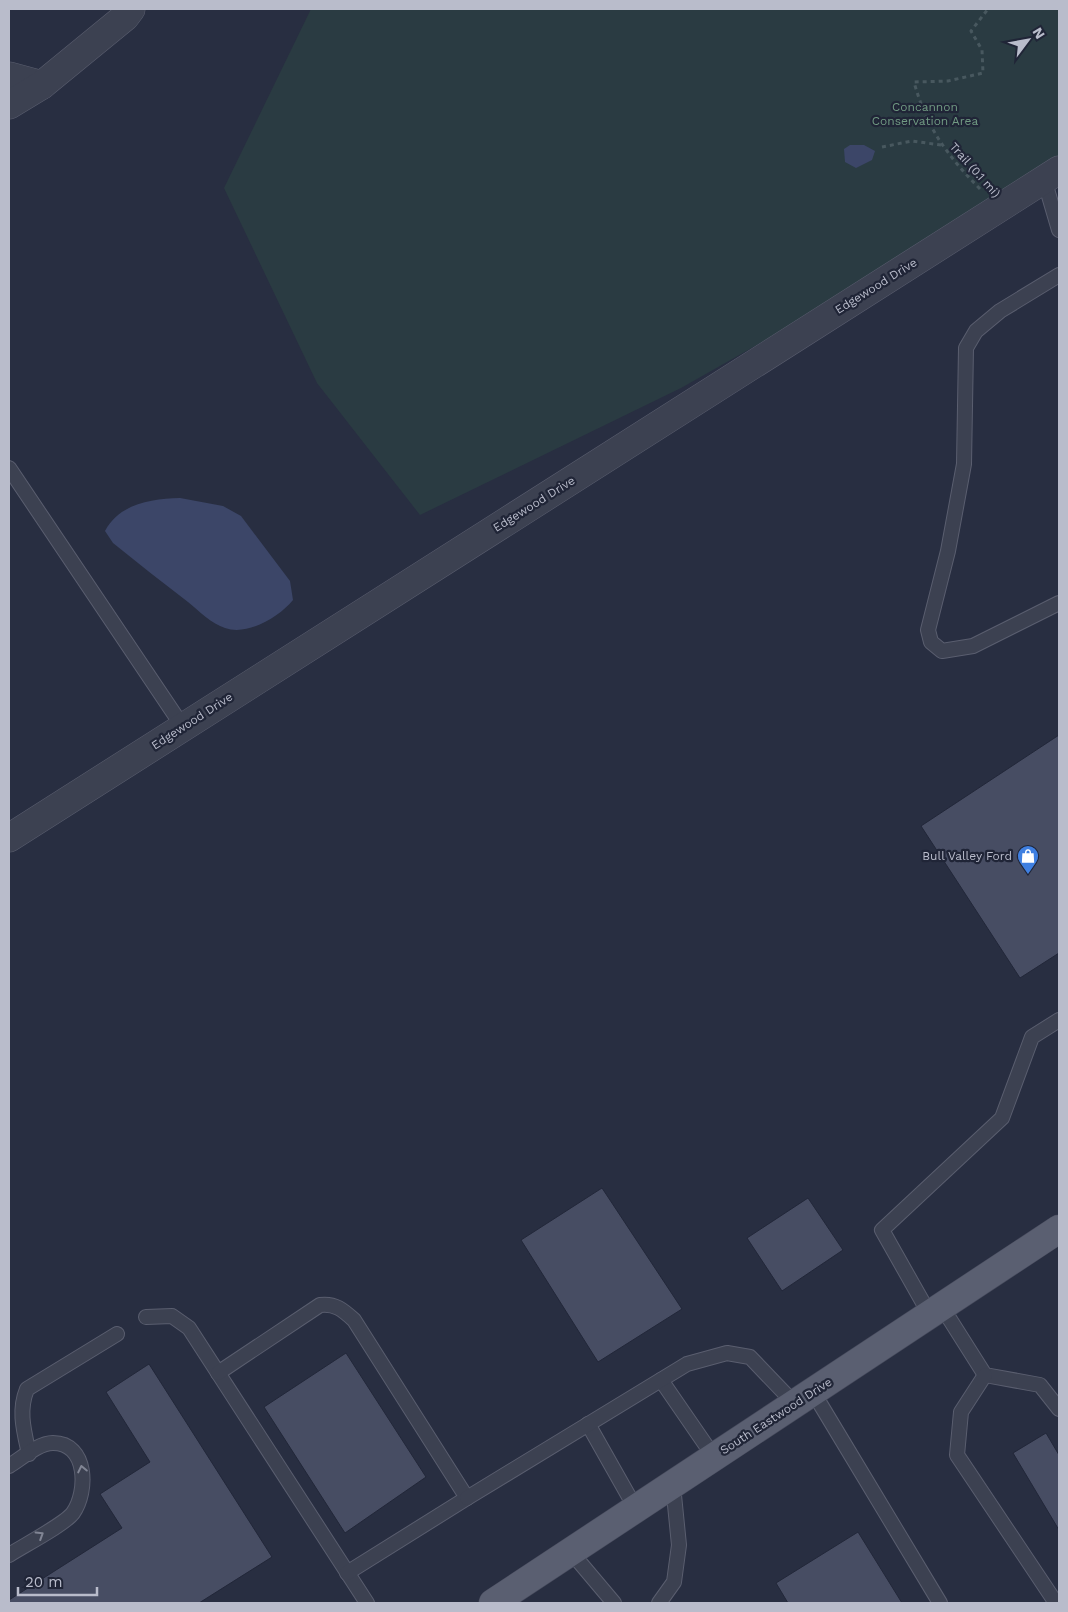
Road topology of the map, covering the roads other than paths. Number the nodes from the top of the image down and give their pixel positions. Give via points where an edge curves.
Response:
1 (131, 9) edge
2 (9, 76) edge
3 (42, 85) junction
4 (9, 105) edge
5 (1052, 175) edge
6 (1059, 230) edge
7 (1059, 274) edge
8 (9, 468) edge
9 (1059, 603) edge
10 (183, 727) junction
11 (9, 838) edge
12 (1059, 1020) edge
13 (1059, 1230) edge
14 (936, 1311) junction
15 (146, 1317) dead end
16 (117, 1334) dead end
17 (218, 1372) junction
18 (985, 1375) junction
19 (661, 1380) junction
20 (804, 1398) junction
21 (1059, 1409) edge
22 (588, 1424) junction
23 (29, 1454) junction
24 (714, 1457) junction
25 (9, 1466) edge
26 (673, 1484) junction
27 (467, 1498) junction
28 (636, 1509) junction
29 (571, 1552) junction
30 (9, 1555) edge
31 (347, 1573) junction
32 (367, 1603) edge
33 (493, 1603) edge
34 (614, 1603) edge
35 (659, 1603) edge
36 (940, 1603) edge
37 (1056, 1603) edge

1 - 3 street
2 - 3 street
3 - 4 street
5 - 6 lane
5 - 10 street, Edgewood Drive
7 - 9 lane via 1000,311 976,331 966,348 964,464 948,551 928,630 931,642 942,651 973,646
8 - 10 lane
10 - 11 street, Edgewood Drive
12 - 14 lane via 1032,1037 1002,1118 882,1230
13 - 14 main road, South Eastwood Drive
14 - 18 lane
14 - 20 main road, South Eastwood Drive
15 - 17 lane via 172,1316 189,1328
16 - 23 lane via 27,1389 22,1401 22,1421
17 - 27 lane via 320,1305 329,1304 342,1309 354,1320
17 - 31 lane
18 - 21 lane via 1040,1385
18 - 37 lane via 961,1412 957,1455
19 - 20 lane via 686,1364 727,1353 750,1356
19 - 22 lane
19 - 24 lane
20 - 24 main road, South Eastwood Drive
20 - 36 lane
22 - 27 lane
22 - 28 lane
23 - 25 lane
30 -> 23 lane via 72,1515 80,1502 84,1481 80,1461 69,1448 54,1443
24 - 26 main road, South Eastwood Drive
26 - 28 main road, South Eastwood Drive
26 - 35 lane via 679,1545 674,1582
27 - 31 lane
28 - 29 main road, South Eastwood Drive
29 - 33 main road, South Eastwood Drive
29 - 34 lane
31 - 32 lane

